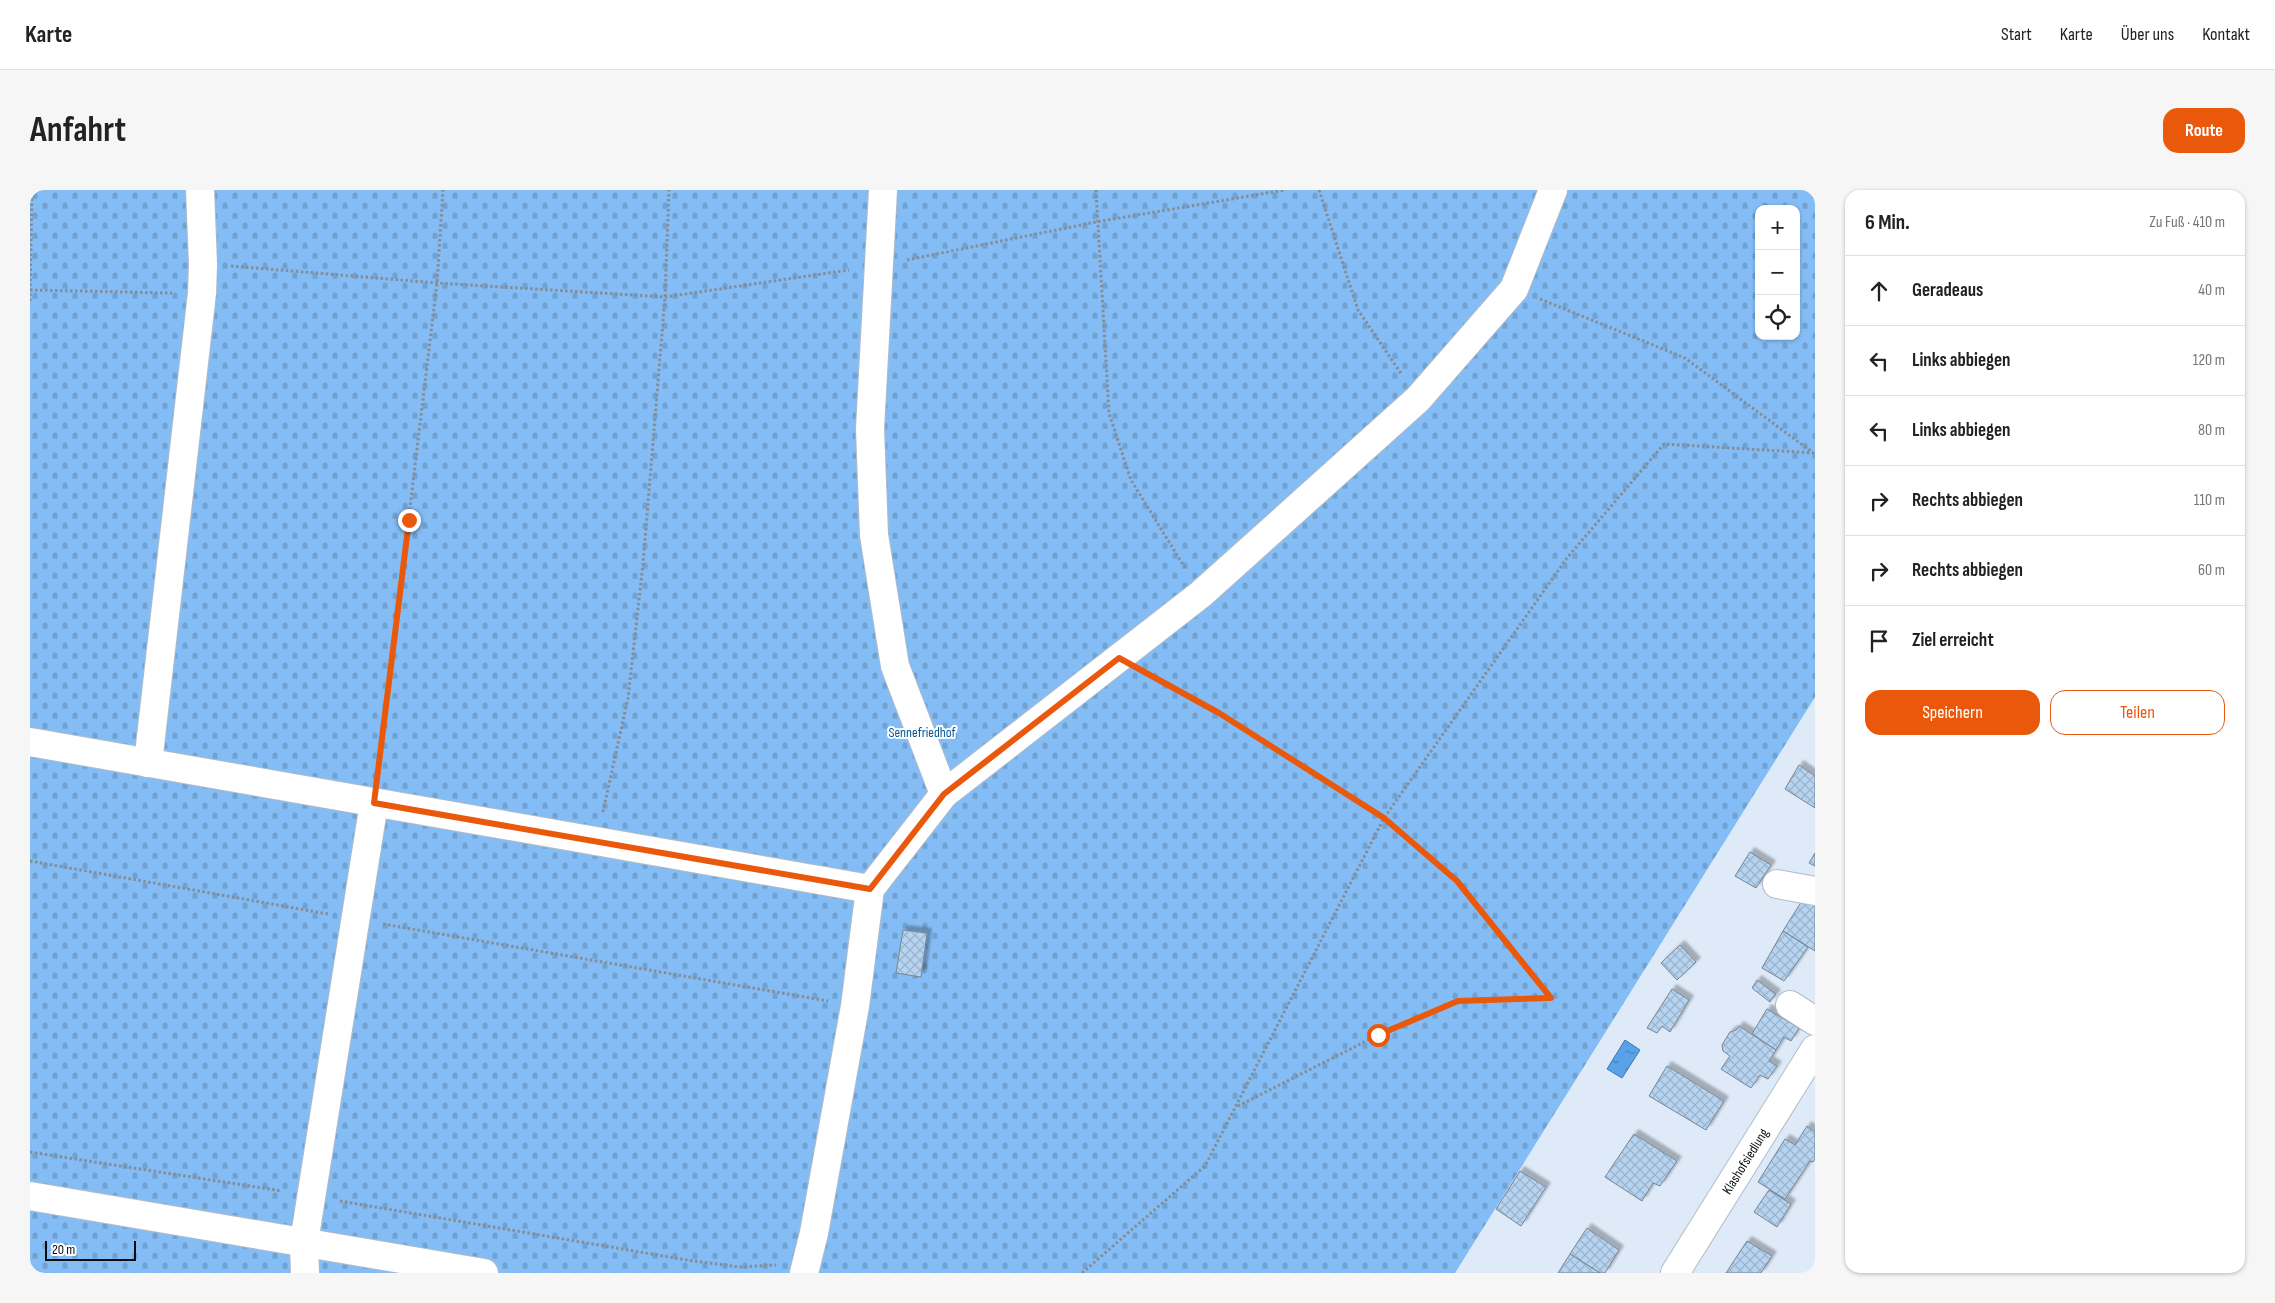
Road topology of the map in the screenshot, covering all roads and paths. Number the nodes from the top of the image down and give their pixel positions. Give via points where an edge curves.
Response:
1 (32, 190) edge
2 (200, 190) edge
3 (444, 190) edge
4 (668, 190) edge
5 (883, 190) edge
6 (1096, 190) edge
7 (1319, 190) edge
8 (1553, 190) edge
9 (203, 264) junction
10 (437, 283) junction
11 (1514, 289) junction
12 (31, 290) edge
13 (202, 293) junction
14 (30, 300) edge
15 (1418, 399) junction
16 (1814, 453) edge
17 (1201, 594) junction
18 (1119, 658) junction
19 (30, 742) edge
20 (148, 763) junction
21 (944, 794) junction
22 (374, 803) junction
23 (1384, 818) junction
24 (597, 842) junction
25 (30, 861) edge
26 (1777, 884) dead end
27 (870, 889) junction
28 (1815, 891) edge
29 (355, 919) junction
30 (1790, 1005) dead end
31 (856, 1006) junction
32 (1815, 1021) edge
33 (1815, 1049) edge
34 (1235, 1108) junction
35 (30, 1152) edge
36 (30, 1196) edge
37 (312, 1196) junction
38 (304, 1242) junction
39 (805, 1268) edge
40 (305, 1273) edge
41 (484, 1273) edge
42 (1082, 1273) edge
43 (1675, 1273) edge

1 - 12 path
2 - 9 street
3 - 10 path
4 - 24 path via 665,297 643,564 628,698
5 - 21 street via 870,429 874,535 895,666
6 - 17 path via 1110,414 1131,480
7 - 15 path via 1358,310
8 - 11 street
9 - 10 path
9 - 13 street
10 - 22 path
11 - 15 street
11 - 16 path via 1685,358
12 - 13 path
12 - 14 path
13 - 20 street
15 - 17 street
16 - 23 path via 1664,444 1567,558
17 - 18 street
18 - 21 street
18 - 23 path via 1219,713
19 - 20 street
20 - 22 street
21 - 27 street
22 - 24 street
22 - 29 street
23 - 34 path
23 - 34 path via 1457,881 1551,998 1458,1001 1378,1035
24 - 27 street
25 - 29 path
26 - 28 street
27 - 31 street
29 - 31 path
29 - 37 street
30 - 32 street
31 - 39 street
33 - 43 street, Klashofsiedlung
34 - 42 path via 1205,1166
35 - 37 path
36 - 38 street
37 - 38 street
37 - 39 path via 687,1260 739,1267
38 - 40 street
38 - 41 street

